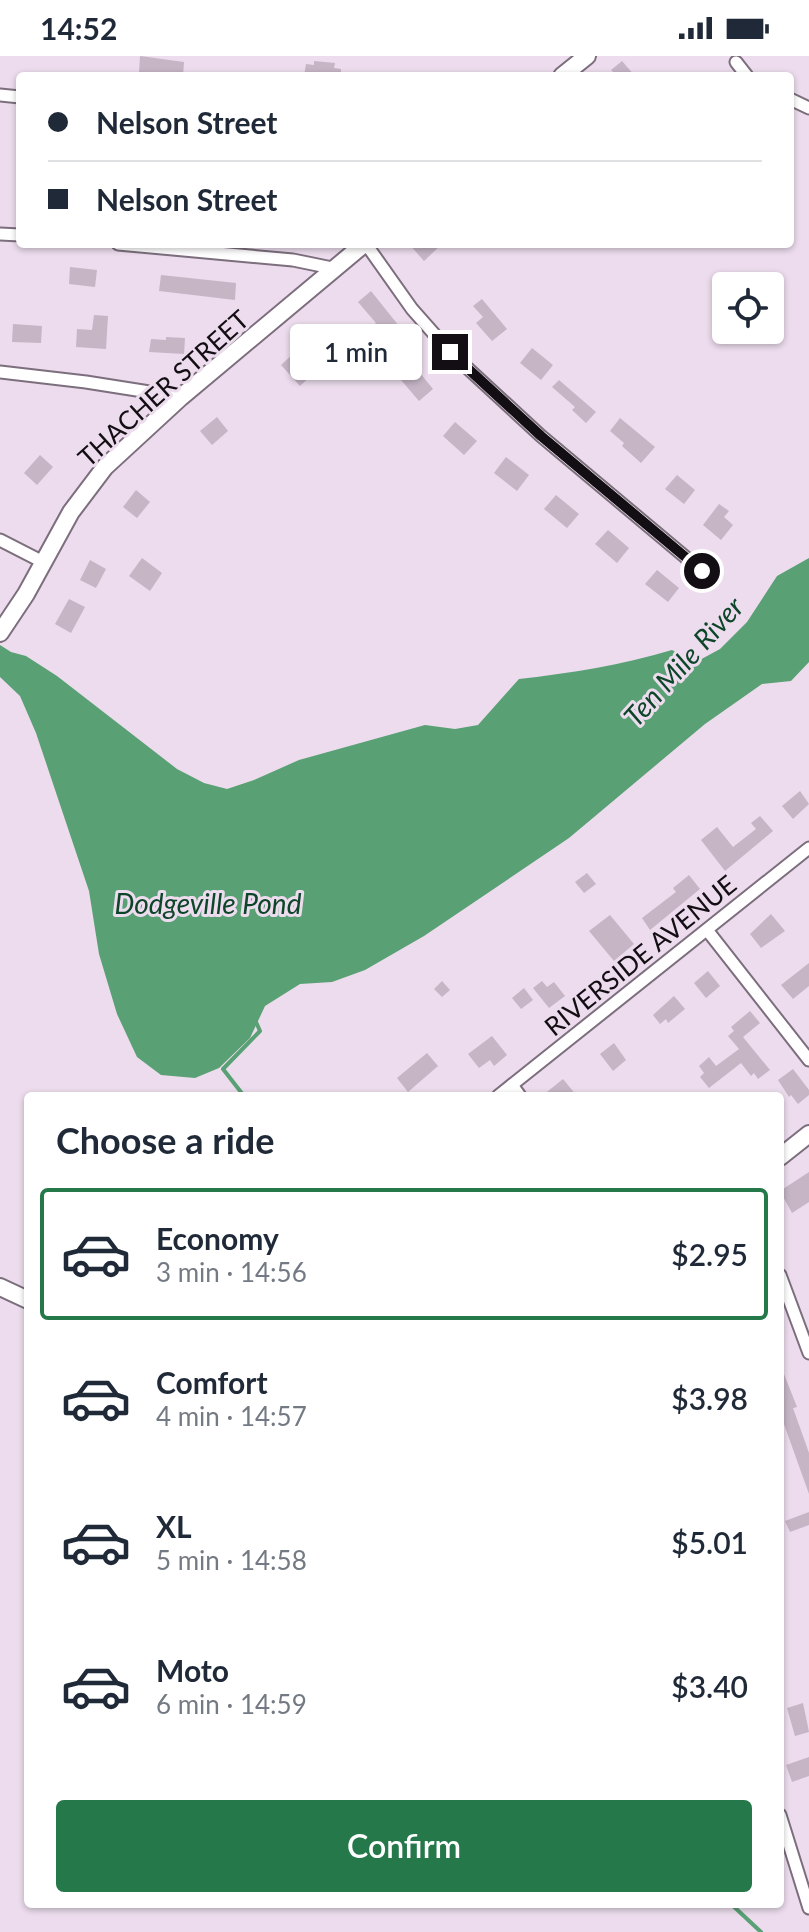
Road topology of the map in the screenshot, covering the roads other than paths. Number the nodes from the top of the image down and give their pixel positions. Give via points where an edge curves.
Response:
1 (587, 56) edge
2 (736, 62) dead end
3 (567, 72) edge
4 (744, 72) edge
5 (162, 248) edge
6 (361, 248) edge
7 (368, 248) edge
8 (337, 269) junction
9 (0, 372) edge
10 (181, 397) junction
11 (0, 540) edge
12 (43, 562) junction
13 (702, 571) dead end
14 (0, 633) edge
15 (809, 848) edge
16 (707, 930) junction
17 (809, 1060) edge
18 (512, 1085) junction
19 (503, 1092) edge
20 (517, 1092) edge
21 (809, 1134) edge
22 (784, 1154) edge
23 (784, 1286) edge
24 (0, 1287) edge
25 (24, 1298) edge
26 (809, 1353) edge
27 (784, 1827) edge
28 (808, 1899) edge

1 - 3 main road
2 - 4 street
5 - 8 street
6 - 8 main road, THACHER STREET
7 - 13 street via 412,309 468,369
8 - 10 main road, THACHER STREET
9 - 10 street
10 - 12 main road, THACHER STREET via 105,467
11 - 12 street
12 - 14 main road, THACHER STREET
15 - 16 street, RIVERSIDE AVENUE
16 - 17 street
16 - 18 street, RIVERSIDE AVENUE
18 - 19 street, RIVERSIDE AVENUE
18 - 20 street
21 - 22 main road
23 - 26 street
24 - 25 main road
27 - 28 street

